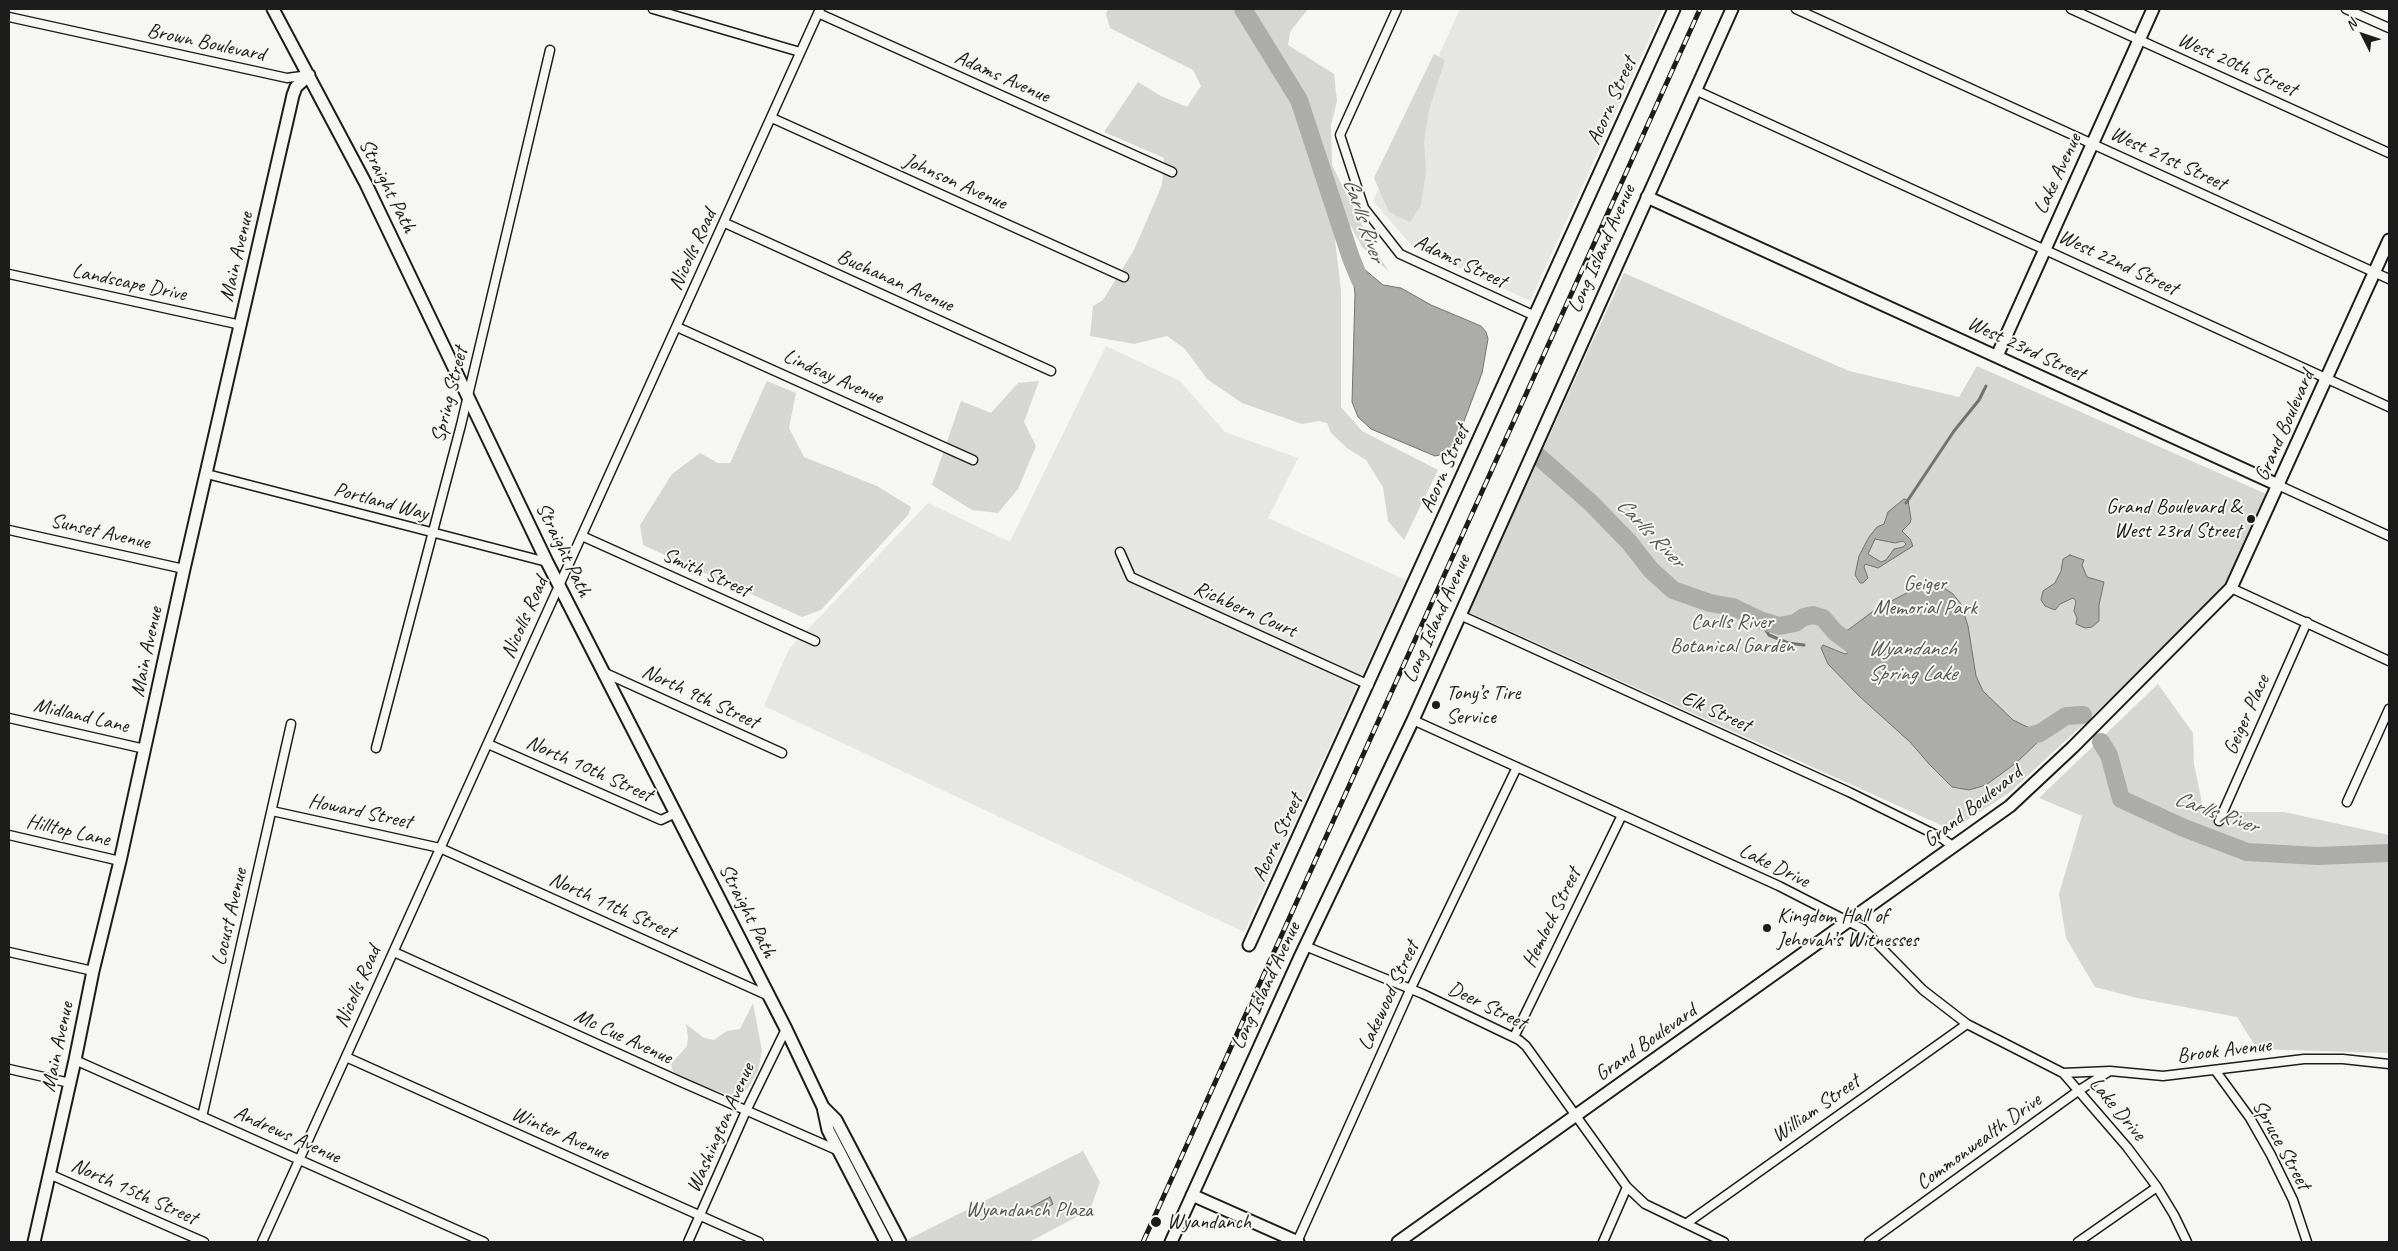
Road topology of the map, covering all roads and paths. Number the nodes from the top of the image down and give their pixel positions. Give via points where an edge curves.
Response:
1 (273, 9) edge
2 (653, 9) edge
3 (1397, 9) edge
4 (1674, 9) edge
5 (1732, 9) edge
6 (1796, 9) edge
7 (2071, 9) edge
8 (2153, 9) edge
9 (2346, 9) edge
10 (819, 11) edge
11 (9, 17) edge
12 (2389, 28) edge
13 (2139, 40) junction
14 (550, 50) dead end
15 (800, 52) junction
16 (309, 75) junction
17 (1695, 90) junction
18 (772, 118) junction
19 (2093, 143) junction
20 (2389, 153) edge
21 (1172, 172) dead end
22 (1646, 197) junction
23 (725, 223) junction
24 (2389, 240) edge
25 (2044, 249) junction
26 (2374, 273) junction
27 (9, 274) edge
28 (1124, 277) dead end
29 (2389, 279) edge
30 (1535, 316) junction
31 (241, 325) junction
32 (677, 327) junction
33 (1997, 356) junction
34 (1051, 371) dead end
35 (2327, 378) junction
36 (468, 396) junction
37 (2389, 407) edge
38 (973, 460) dead end
39 (207, 474) junction
40 (2278, 485) junction
41 (9, 530) edge
42 (434, 533) junction
43 (582, 536) junction
44 (2389, 536) edge
45 (1120, 552) dead end
46 (547, 562) junction
47 (184, 569) junction
48 (560, 585) junction
49 (2231, 588) junction
50 (1460, 615) junction
51 (2307, 622) junction
52 (815, 641) dead end
53 (2389, 661) edge
54 (603, 672) junction
55 (1369, 685) junction
56 (2389, 709) edge
57 (9, 718) edge
58 (1413, 720) junction
59 (291, 724) dead end
60 (488, 744) junction
61 (376, 748) dead end
62 (145, 749) junction
63 (782, 753) dead end
64 (1517, 767) junction
65 (2347, 802) dead end
66 (272, 811) junction
67 (676, 813) junction
68 (1622, 815) junction
69 (2219, 821) dead end
70 (9, 835) edge
71 (1954, 847) junction
72 (440, 848) junction
73 (120, 861) junction
74 (1849, 922) junction
75 (1250, 945) dead end
76 (1305, 946) junction
77 (9, 952) edge
78 (394, 952) junction
79 (93, 971) junction
80 (1410, 990) junction
81 (769, 996) junction
82 (1966, 1024) junction
83 (786, 1029) junction
84 (1514, 1037) junction
85 (346, 1057) junction
86 (75, 1060) junction
87 (2389, 1064) edge
88 (9, 1069) edge
89 (2215, 1070) junction
90 (2110, 1071) junction
91 (2063, 1073) junction
92 (70, 1083) junction
93 (2078, 1091) junction
94 (823, 1107) junction
95 (746, 1111) junction
96 (1576, 1116) junction
97 (202, 1117) junction
98 (839, 1151) junction
99 (301, 1160) junction
100 (50, 1174) junction
101 (1627, 1187) junction
102 (2157, 1187) junction
103 (1192, 1195) junction
104 (700, 1216) junction
105 (1687, 1223) junction
106 (34, 1242) edge
107 (204, 1242) edge
108 (262, 1242) edge
109 (484, 1242) edge
110 (688, 1242) edge
111 (759, 1242) edge
112 (886, 1242) edge
113 (900, 1242) edge
114 (1171, 1242) edge
115 (1298, 1242) edge
116 (1398, 1242) edge
117 (1602, 1242) edge
118 (1724, 1242) edge
119 (1869, 1242) edge
120 (2078, 1242) edge
121 (2187, 1242) edge
122 (2307, 1242) edge

1 - 16 street, Straight Path
2 - 15 street
3 - 30 street, Adams Street via 1340,135 1364,208 1400,254
4 - 30 street, Acorn Street
5 - 17 street, Long Island Avenue
6 - 19 street, West 21st Street
7 - 13 street, West 20th Street
8 - 13 street, Lake Avenue
9 - 12 street
10 - 15 street, Nicolls Road
10 - 21 street, Adams Avenue
11 - 16 street, Brown Boulevard via 287,78
13 - 19 street, Lake Avenue
13 - 20 street, West 20th Street
14 - 36 street, Spring Street
15 - 18 street, Nicolls Road
16 - 31 street, Main Avenue via 296,87 293,95
16 - 36 street, Straight Path via 366,184
17 - 22 street, Long Island Avenue
17 - 25 street, West 22nd Street
18 - 23 street, Nicolls Road
18 - 28 street, Johnson Avenue
19 - 25 street, Lake Avenue
19 - 26 street, West 21st Street
22 - 33 street, West 23rd Street
22 - 50 street, Long Island Avenue
23 - 32 street, Nicolls Road
23 - 34 street, Buchanan Avenue
24 - 26 street, Grand Boulevard
25 - 33 street, Lake Avenue
25 - 35 street, West 22nd Street
26 - 29 street, West 21st Street
26 - 35 street, Grand Boulevard
27 - 31 street, Landscape Drive
30 - 55 street, Acorn Street
31 - 39 street, Main Avenue
32 - 38 street, Lindsay Avenue
32 - 43 street, Nicolls Road
33 - 40 street, West 23rd Street
35 - 37 street, West 22nd Street
35 - 40 street, Grand Boulevard
36 - 42 street, Spring Street
36 - 46 street, Straight Path
39 - 42 street, Portland Way
39 - 47 street, Main Avenue
40 - 44 street, West 23rd Street
40 - 49 street, Grand Boulevard
41 - 47 street, Sunset Avenue
42 - 46 street, Portland Way
42 - 61 street, Spring Street
43 - 48 street, Nicolls Road
43 - 52 street, Smith Street
45 - 55 street, Richbern Court via 1131,577
46 - 48 street, Straight Path
47 - 62 street, Main Avenue
48 - 54 street, Straight Path
48 - 60 street, Nicolls Road
49 - 51 street
49 - 71 street, Grand Boulevard via 2026,792
50 - 58 street, Long Island Avenue
50 - 71 street, Elk Street via 1849,792
51 - 53 street
51 - 69 street, Geiger Place
54 - 63 street, North 9th Street
54 - 67 street, Straight Path
55 - 75 street, Acorn Street
56 - 65 street
57 - 62 street, Midland Lane
58 - 64 street, Lake Drive
58 - 76 street, Long Island Avenue
59 - 66 street, Locust Avenue
60 - 67 street, North 10th Street via 661,820
60 - 72 street, Nicolls Road
62 - 73 street, Main Avenue
64 - 68 street, Lake Drive
64 - 80 street, Lakewood Street
66 - 72 street, Howard Street
66 - 97 street, Locust Avenue
67 - 81 street, Straight Path
68 - 74 street, Lake Drive via 1779,886
68 - 84 street, Hemlock Street
70 - 73 street, Hilltop Lane
71 - 74 street, Grand Boulevard
72 - 78 street, Nicolls Road
72 - 81 street, North 11th Street
73 - 79 street, Main Avenue
74 - 82 street, Lake Drive via 1864,929 1923,990
74 - 96 street, Grand Boulevard
76 - 80 street, Deer Street
76 - 103 street, Long Island Avenue
77 - 79 street
78 - 85 street, Nicolls Road
78 - 95 street, Mc Cue Avenue
79 - 86 street, Main Avenue
80 - 84 street, Deer Street
80 - 115 street, Lakewood Street
81 - 83 street, Straight Path
82 - 91 street, Lake Drive
82 - 105 street, William Street
83 - 94 street, Straight Path
83 - 95 street, Washington Avenue
84 - 96 street, Deer Street via 1524,1043
85 - 99 street, Nicolls Road
85 - 104 street, Winter Avenue
86 - 92 street, Main Avenue
86 - 97 street, Andrews Avenue
87 - 89 street, Brook Avenue via 2304,1059
88 - 92 street
89 - 90 street, Brook Avenue via 2163,1076
89 - 122 street, Spruce Street via 2250,1118 2271,1155 2293,1200
90 - 91 street, Brook Avenue
90 - 93 street, Commonwealth Drive
91 - 93 street, Lake Drive
92 - 100 street, Main Avenue
93 - 102 street, Lake Drive
93 - 119 street, Commonwealth Drive
94 - 98 street, Straight Path via 828,1130
94 - 113 street, Straight Path via 836,1120
95 - 98 street, Mc Cue Avenue
95 - 104 street, Washington Avenue
96 - 101 street, Deer Street
96 - 116 street, Grand Boulevard
97 - 99 street, Andrews Avenue
98 - 112 street, Straight Path
99 - 108 street, Nicolls Road
99 - 109 street, Andrews Avenue
100 - 106 street, Main Avenue
100 - 107 street, North 15th Street
101 - 105 street, Deer Street via 1644,1204
101 - 117 street
102 - 120 street
102 - 121 street, Lake Drive
103 - 114 street, Long Island Avenue
103 - 115 street
104 - 110 street, Washington Avenue
104 - 111 street, Winter Avenue
105 - 118 street, Deer Street

